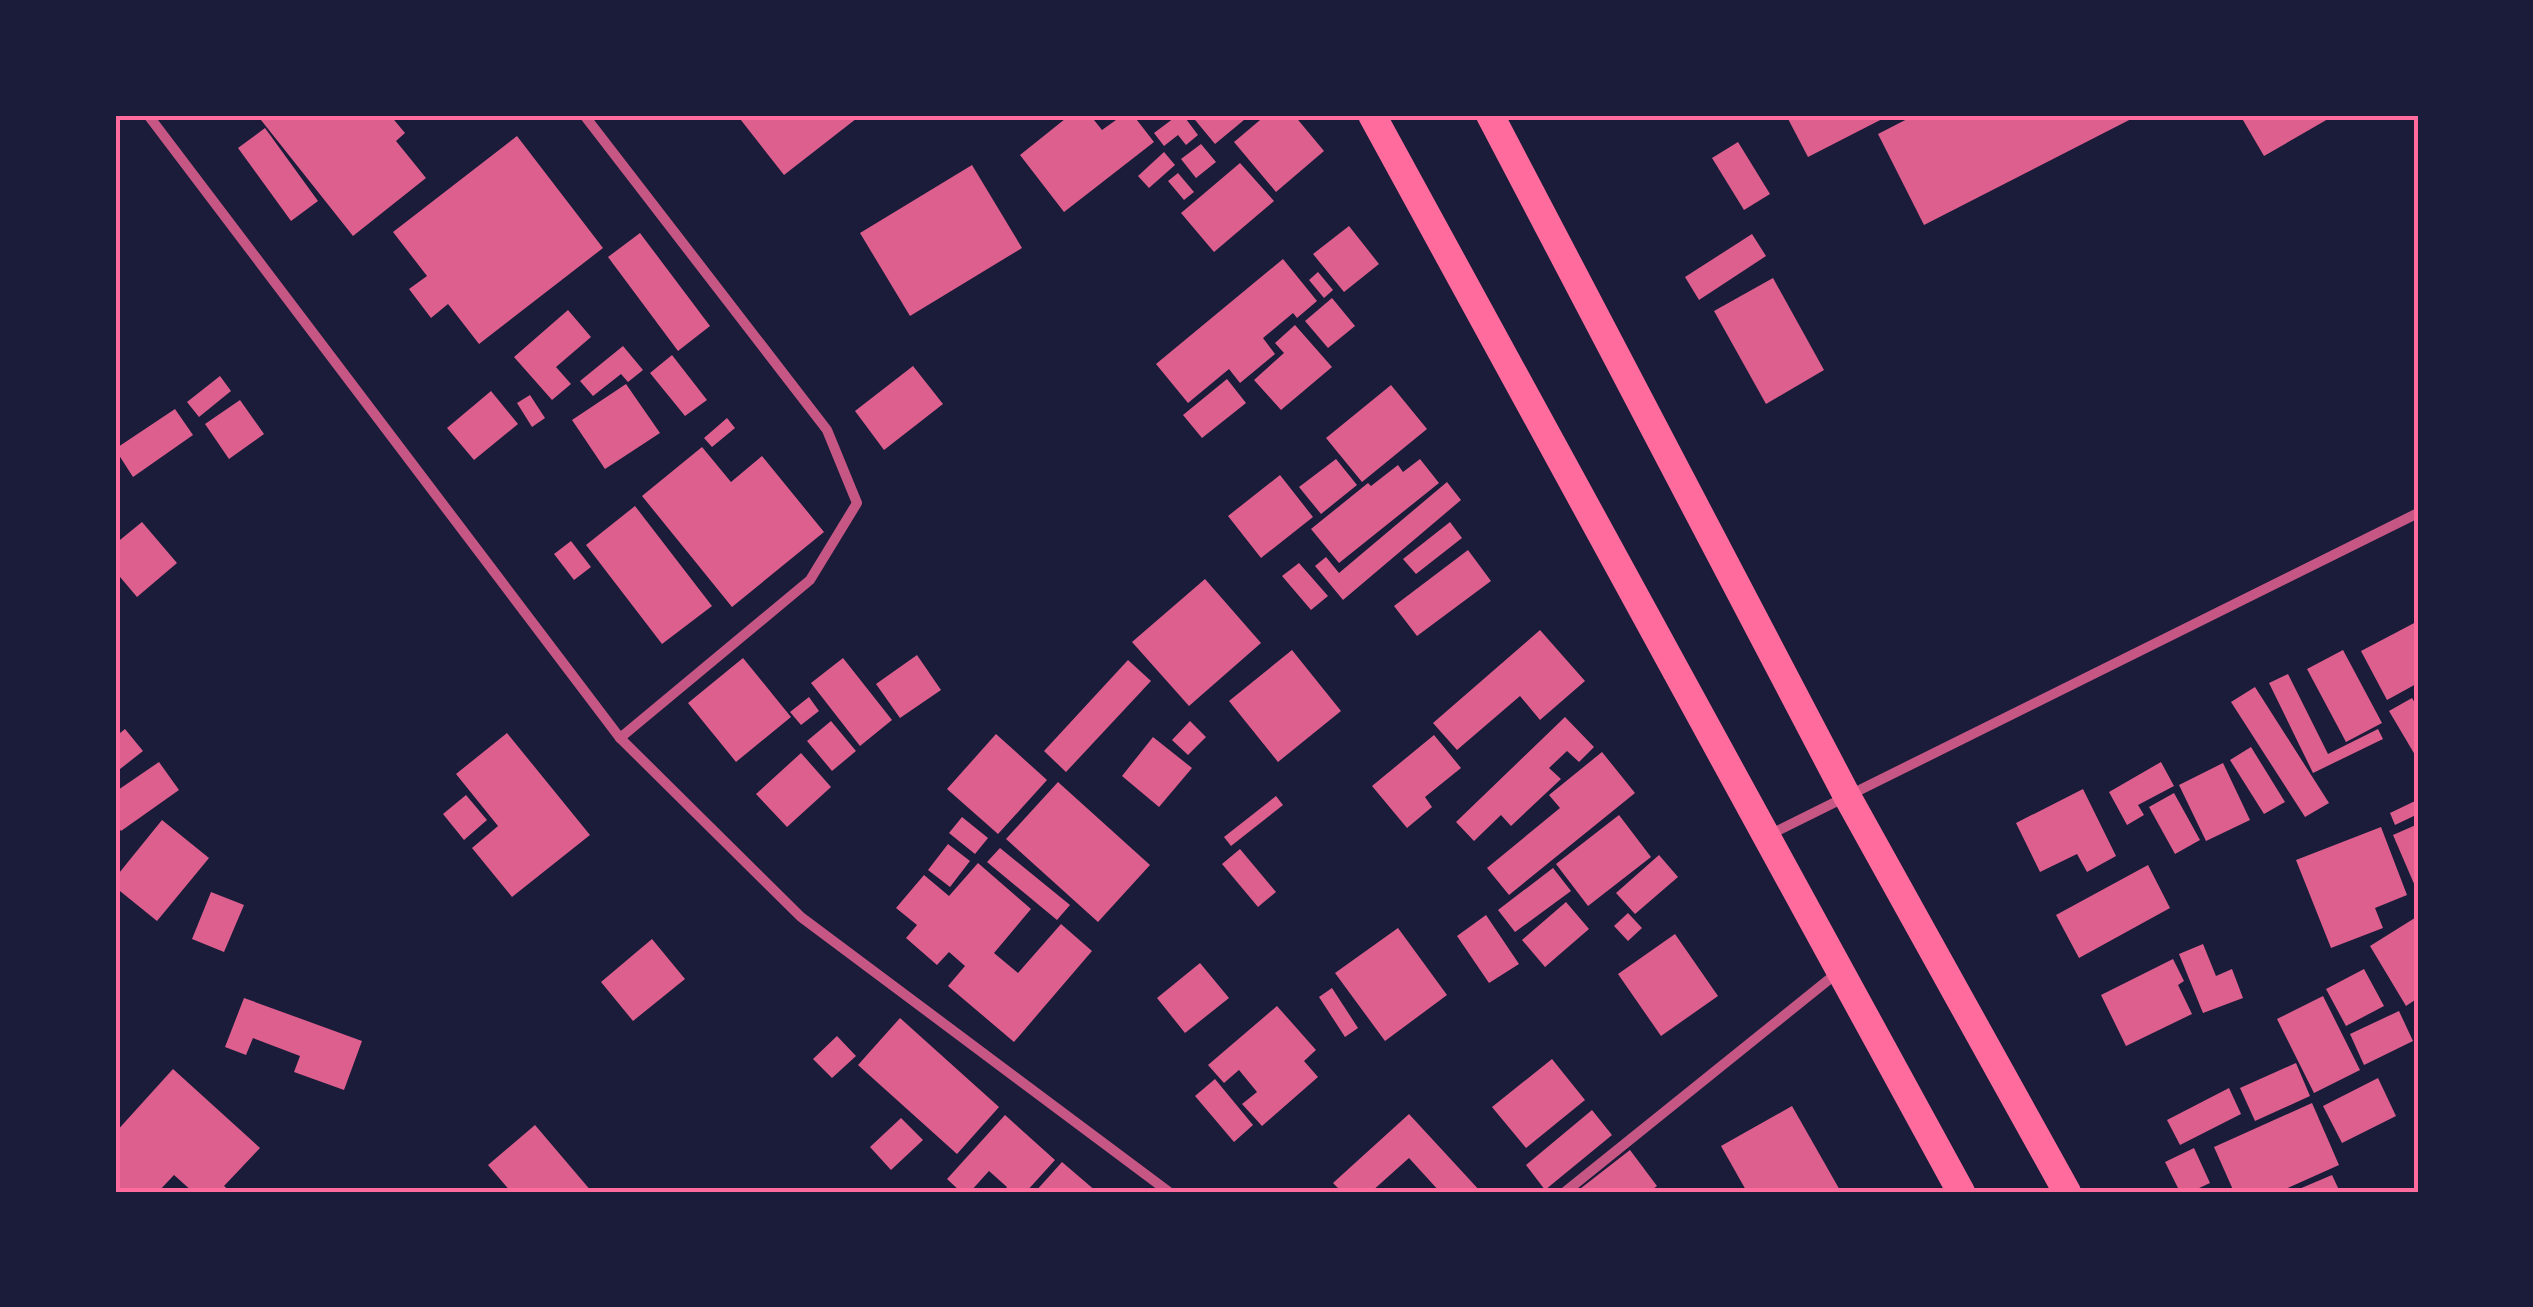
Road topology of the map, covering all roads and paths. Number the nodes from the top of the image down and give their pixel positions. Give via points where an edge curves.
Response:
1 (148, 115) edge
2 (584, 115) edge
3 (1372, 115) edge
4 (1490, 115) edge
5 (2418, 513) edge
6 (620, 738) junction
7 (1847, 796) junction
8 (1766, 836) junction
9 (1840, 970) junction
10 (1169, 1192) edge
11 (1565, 1192) edge
12 (1961, 1192) edge
13 (2067, 1192) edge

1 - 6 street
2 - 6 street via 827,430 857,503 810,580
3 - 8 highway
4 - 7 highway
5 - 7 street
6 - 10 street via 801,916
7 - 8 street
7 - 13 highway
8 - 9 highway
9 - 11 street
9 - 12 highway

